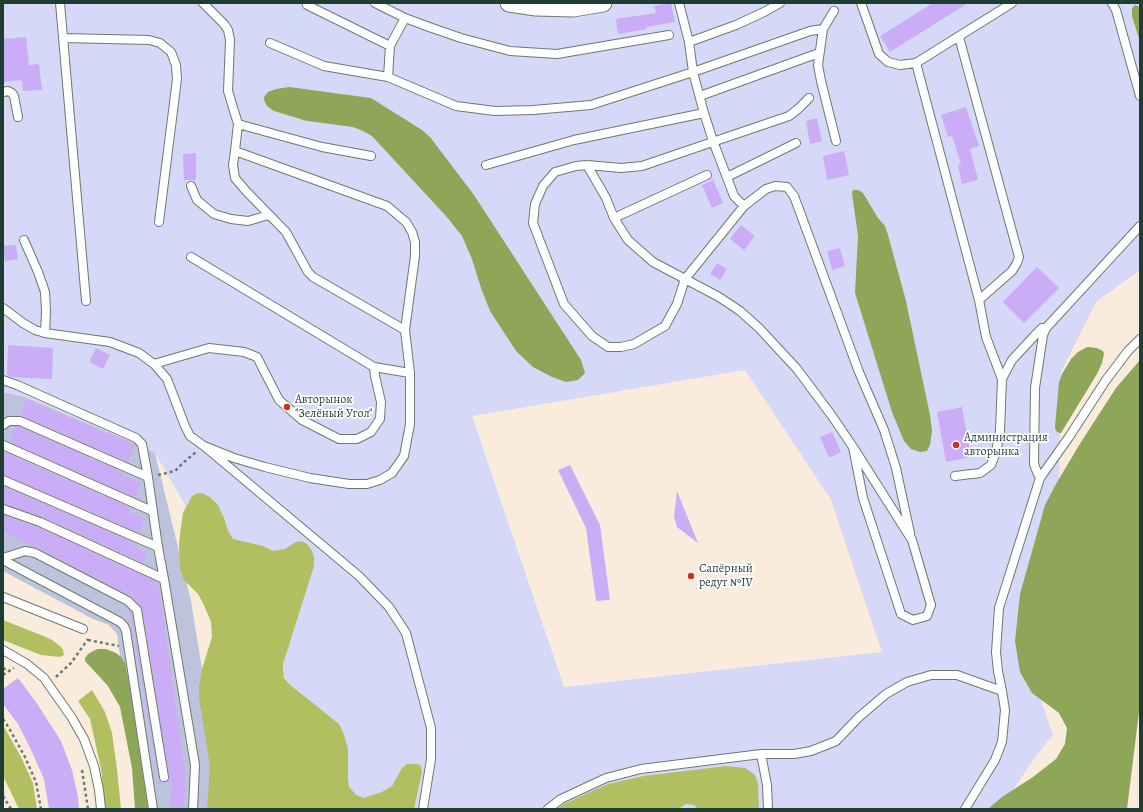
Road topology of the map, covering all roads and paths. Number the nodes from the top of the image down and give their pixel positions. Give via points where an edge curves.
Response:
1 (60, 3) edge
2 (203, 3) edge
3 (375, 3) edge
4 (509, 3) edge
5 (603, 3) edge
6 (679, 3) edge
7 (780, 3) edge
8 (861, 3) edge
9 (1012, 3) edge
10 (1112, 3) edge
11 (306, 5) dead end
12 (834, 11) dead end
13 (405, 18) junction
14 (823, 29) junction
15 (669, 35) dead end
16 (960, 37) junction
17 (64, 38) junction
18 (689, 42) junction
19 (270, 43) dead end
20 (390, 46) junction
21 (819, 53) junction
22 (916, 63) junction
23 (693, 72) junction
24 (388, 77) junction
25 (3, 92) edge
26 (700, 96) junction
27 (1140, 96) edge
28 (809, 98) dead end
29 (704, 113) junction
30 (18, 117) dead end
31 (238, 124) junction
32 (714, 141) junction
33 (836, 141) dead end
34 (796, 143) dead end
35 (235, 151) junction
36 (371, 156) dead end
37 (486, 165) dead end
38 (587, 166) junction
39 (707, 175) dead end
40 (727, 177) junction
41 (191, 186) dead end
42 (744, 206) junction
43 (269, 215) junction
44 (614, 218) junction
45 (159, 222) dead end
46 (1140, 226) edge
47 (24, 240) dead end
48 (192, 257) dead end
49 (685, 279) junction
50 (978, 300) junction
51 (86, 301) dead end
52 (3, 308) edge
53 (1046, 328) junction
54 (405, 330) junction
55 (45, 333) junction
56 (1140, 339) edge
57 (154, 364) junction
58 (374, 367) junction
59 (410, 373) junction
60 (1002, 379) junction
61 (3, 380) edge
62 (3, 425) edge
63 (3, 445) edge
64 (204, 446) junction
65 (853, 447) junction
66 (955, 476) dead end
67 (148, 478) junction
68 (1040, 478) junction
69 (3, 480) edge
70 (3, 509) edge
71 (152, 511) junction
72 (912, 540) junction
73 (158, 547) junction
74 (3, 559) edge
75 (164, 579) junction
76 (3, 597) edge
77 (104, 614) junction
78 (83, 629) dead end
79 (88, 640) junction
80 (128, 648) junction
81 (3, 650) edge
82 (9, 664) dead end
83 (3, 668) edge
84 (19, 670) dead end
85 (9, 671) dead end
86 (48, 684) junction
87 (1002, 691) junction
88 (3, 719) edge
89 (761, 754) junction
90 (82, 768) dead end
91 (164, 777) dead end
92 (3, 796) edge
93 (11, 809) edge
94 (40, 809) edge
95 (88, 809) edge
96 (101, 809) edge
97 (153, 809) edge
98 (193, 809) edge
99 (423, 809) edge
100 (548, 809) edge
101 (768, 809) edge
102 (966, 809) edge

1 - 17 lane
2 - 31 lane via 228,30 228,91
3 - 13 lane
4 - 5 street via 573,8
6 - 18 lane
7 - 18 lane via 736,25
8 - 22 lane via 879,54 888,62 900,65
9 - 16 lane
10 - 27 lane
11 - 20 lane
12 - 14 lane
13 - 15 lane via 461,38 510,51 549,54
13 - 20 lane
14 - 21 lane
14 - 23 lane via 810,31
16 - 22 lane
16 - 50 lane via 1019,257 1012,271
17 - 45 lane via 149,40 160,43 171,52 176,65 177,79
17 - 51 lane
18 - 23 lane
19 - 24 lane via 324,66
20 - 24 lane
21 - 26 lane
21 - 33 lane via 821,81
22 - 50 lane
23 - 24 lane via 591,105 495,111 456,106
23 - 26 lane
25 - 30 lane via 8,91 14,96
26 - 29 lane
28 - 32 lane via 789,116
29 - 32 lane
29 - 37 lane via 574,140
31 - 35 lane
31 - 36 lane via 322,147
32 - 38 lane via 642,166
32 - 40 lane
34 - 40 lane
35 - 43 lane via 232,165 235,178
35 - 54 lane via 387,206 406,222 415,242 415,256
38 - 44 lane via 606,198
38 - 49 lane via 576,166 555,172 543,186 535,204 533,223 564,304 592,336 608,347 621,347 634,344 665,326 677,304
39 - 44 lane
40 - 42 lane via 734,196
41 - 43 lane via 197,200 214,214 231,220 248,221
42 - 49 lane
42 - 72 lane via 766,189 775,186 787,187 794,196 859,372 884,430 896,468
43 - 54 lane via 286,232 313,277
44 - 49 lane via 628,240 653,262
46 - 53 lane
47 - 55 lane via 44,287
48 - 58 lane
49 - 65 lane via 740,311 759,328 797,369
50 - 60 lane via 986,337
52 - 55 lane via 23,323
53 - 60 lane via 1042,328 1012,360
53 - 68 lane via 1035,388 1034,464
54 - 59 lane
55 - 57 lane via 110,342 139,353
56 - 68 lane via 1106,380
57 - 58 lane via 209,348 244,352 257,358 279,400 302,420 339,439 357,438 371,432 380,419 381,402
57 - 64 lane via 167,379 190,436
58 - 59 lane
59 - 64 lane via 410,424 404,456 392,473 380,480 367,484 349,484 310,478 234,458
60 - 66 lane via 1000,431 991,465 980,473
61 - 67 lane via 136,438 142,444
62 - 67 lane via 10,420 20,421
63 - 71 lane
64 - 67 path via 175,471
64 - 99 lane via 359,576 389,607 406,633 431,728 431,759
65 - 72 lane
65 - 72 lane via 863,498 901,614 913,620 927,616 931,605
67 - 71 lane
68 - 87 lane via 999,608 996,652
69 - 73 lane
70 - 75 lane via 40,522
71 - 73 lane
73 - 75 lane
74 - 77 lane
74 - 91 lane via 25,551 35,553 128,600 137,610
75 - 98 lane via 195,766
76 - 78 lane
77 - 79 path
77 - 80 lane via 124,626
79 - 80 path
79 - 86 path via 70,663
80 - 97 lane
81 - 86 lane via 27,664
82 - 84 path
83 - 85 path
86 - 96 lane via 84,739 94,766
87 - 89 lane via 957,675 931,675 906,682 886,694 832,743 794,754
87 - 102 lane via 1005,710 1002,742 995,760
88 - 94 path via 25,756 36,782
89 - 100 lane via 641,769 606,778 561,799
89 - 101 lane via 768,785
90 - 95 path
92 - 93 path

